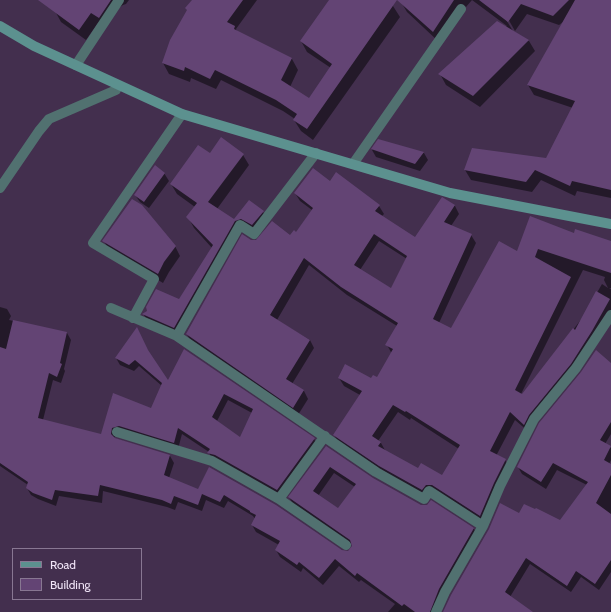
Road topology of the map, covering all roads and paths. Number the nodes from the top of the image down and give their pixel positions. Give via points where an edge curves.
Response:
1 (119, 0) edge
2 (460, 9) dead end
3 (0, 26) edge
4 (76, 65) junction
5 (116, 90) dead end
6 (182, 114) junction
7 (316, 153) junction
8 (352, 164) junction
9 (0, 188) edge
10 (611, 224) edge
11 (111, 308) dead end
12 (611, 315) edge
13 (133, 318) junction
14 (177, 336) junction
15 (117, 432) dead end
16 (325, 436) junction
17 (279, 499) junction
18 (482, 526) junction
19 (346, 545) dead end
20 (436, 612) edge

1 - 4 street
2 - 8 street
3 - 4 main road via 34,46
4 - 6 main road
5 - 9 street via 49,119
6 - 7 main road
6 - 13 street via 93,243 154,279
7 - 8 main road
7 - 14 street via 254,234 240,225
8 - 10 main road via 450,193
11 - 13 street
12 - 18 street via 576,368 534,419
13 - 14 street
14 - 16 street
15 - 17 street via 212,461
16 - 17 street
16 - 18 street via 376,472 424,499 429,491
17 - 19 street
18 - 20 street

